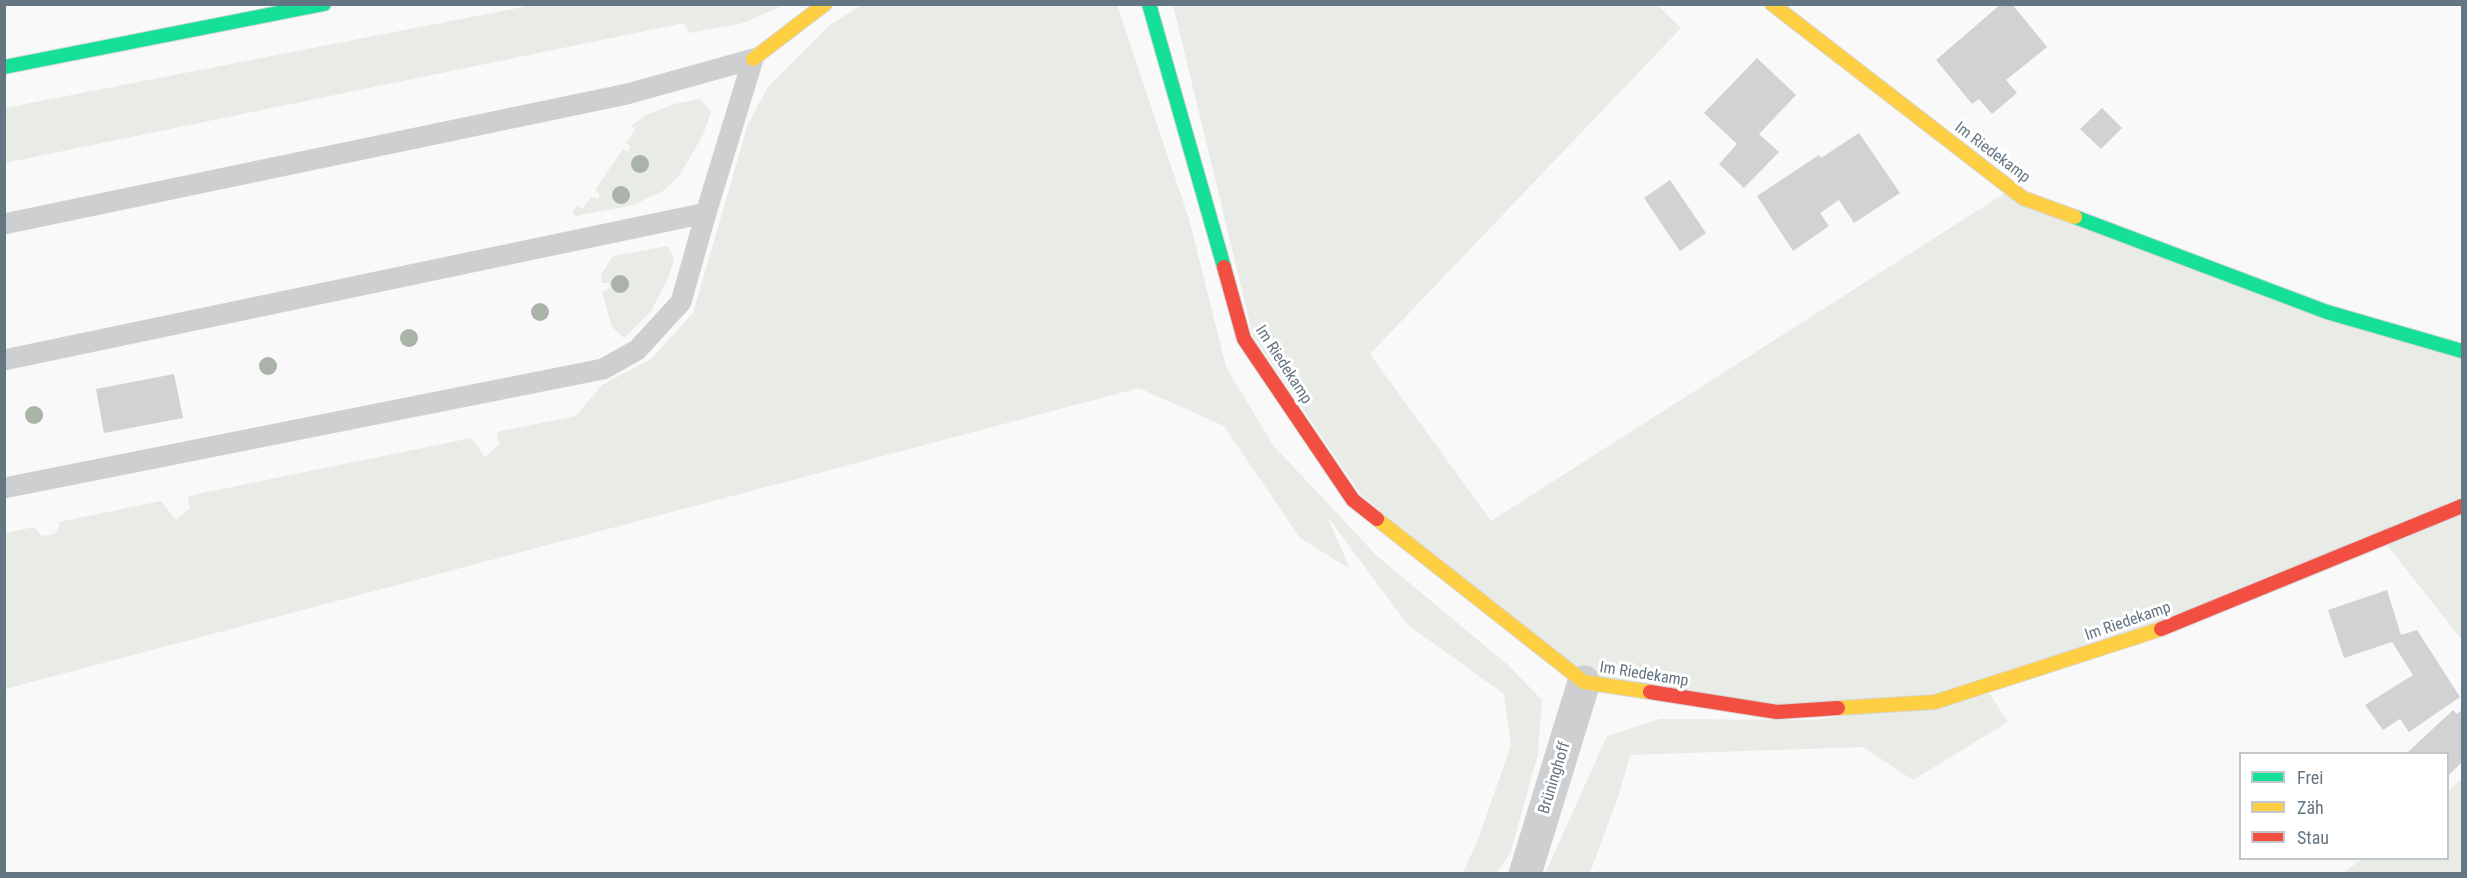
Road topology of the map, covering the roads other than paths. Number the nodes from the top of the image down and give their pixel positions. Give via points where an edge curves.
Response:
1 (324, 4) edge
2 (825, 4) edge
3 (1149, 4) edge
4 (1772, 4) edge
5 (753, 59) junction
6 (4, 67) edge
7 (706, 213) junction
8 (4, 224) edge
9 (2463, 351) edge
10 (4, 360) edge
11 (4, 488) edge
12 (2463, 506) edge
13 (1584, 682) junction
14 (1526, 873) edge

1 - 6 main road
2 - 5 main road
3 - 13 main road, Im Riedekamp via 1244,339 1353,500
4 - 9 main road, Im Riedekamp via 2023,198 2327,312
5 - 7 lane
5 - 8 lane via 627,94
7 - 10 lane
7 - 11 lane via 681,302 637,350 603,369
12 - 13 main road, Im Riedekamp via 2144,637 1935,702 1777,712
13 - 14 street, Brüninghoff

